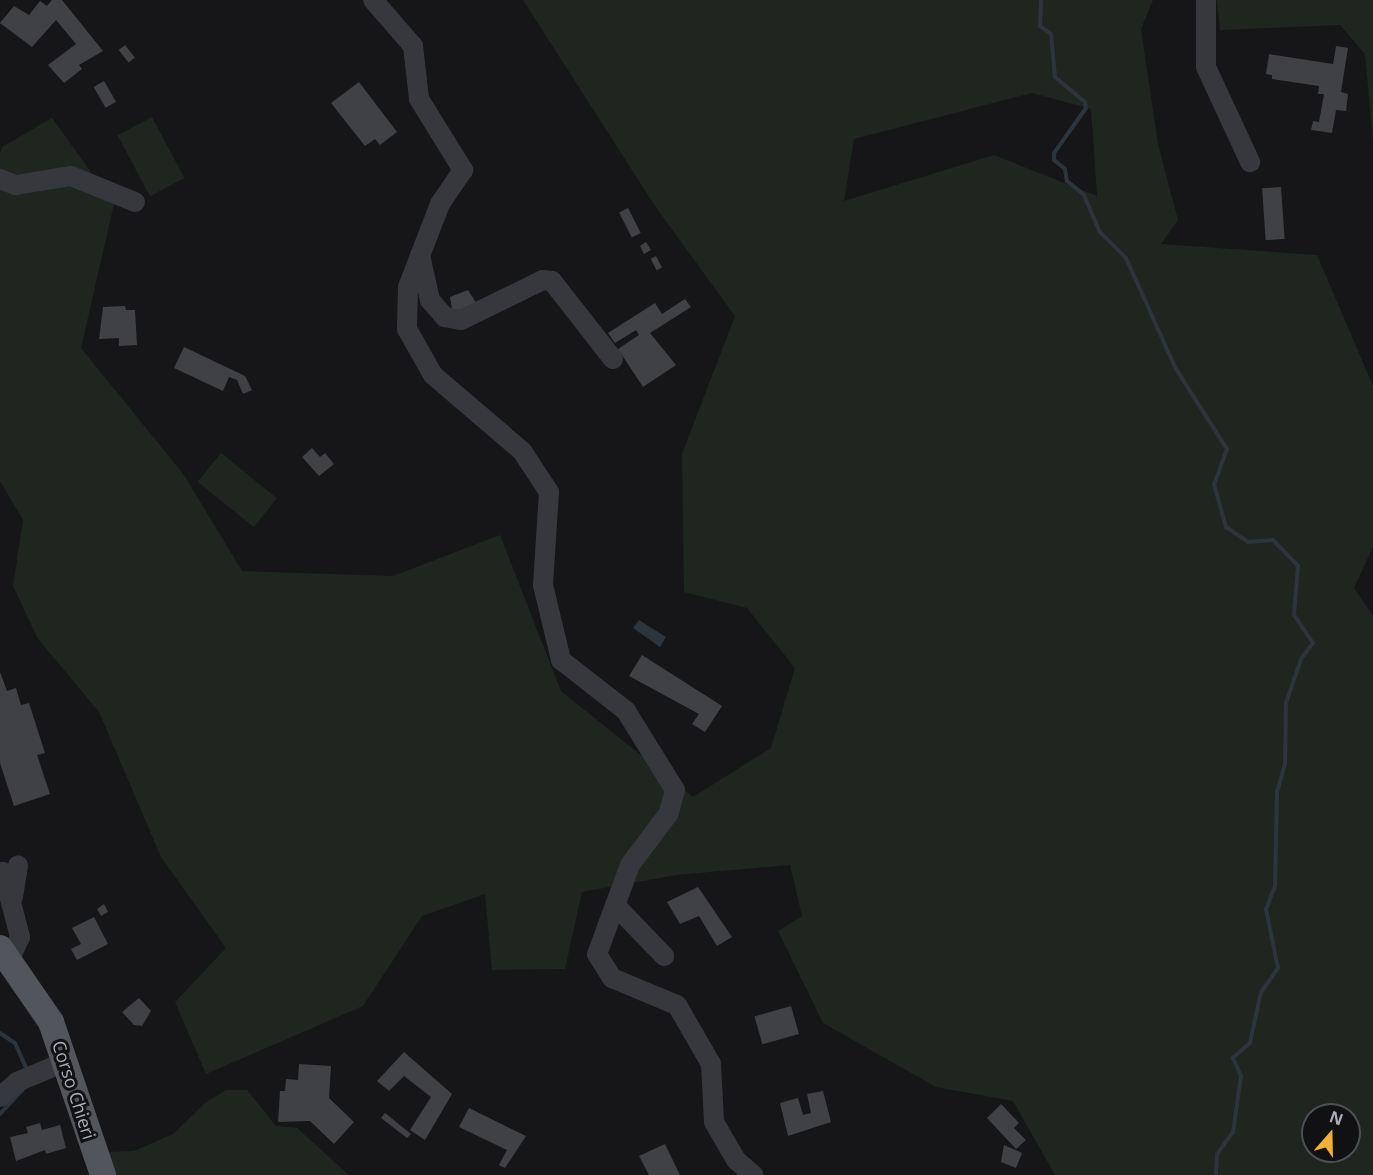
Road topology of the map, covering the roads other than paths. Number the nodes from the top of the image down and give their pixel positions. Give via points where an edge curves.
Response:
1 (373, 0) edge
2 (1206, 0) edge
3 (1250, 162) dead end
4 (0, 179) edge
5 (135, 202) dead end
6 (420, 255) junction
7 (613, 359) dead end
8 (10, 868) dead end
9 (615, 905) junction
10 (5, 953) edge
11 (664, 956) dead end
12 (67, 1060) junction
13 (0, 1097) edge
14 (104, 1175) edge
15 (753, 1175) edge

1 - 6 street via 413,46 418,99 463,170 440,204
2 - 3 street via 1206,67
4 - 5 street via 16,185 72,176
6 - 7 street via 430,300 445,317 461,320 543,280 552,281
6 - 9 street via 408,288 406,329 433,375 522,451 549,492 543,585 561,660 626,711 675,790 669,813 630,865
8 - 10 street via 11,903 20,937
9 - 11 street
9 - 15 street via 597,954 612,978 677,1005 711,1064 714,1122 736,1160
10 - 12 main road, Corso Chieri via 51,1022
12 - 13 street via 38,1070
12 - 14 main road, Corso Chieri

